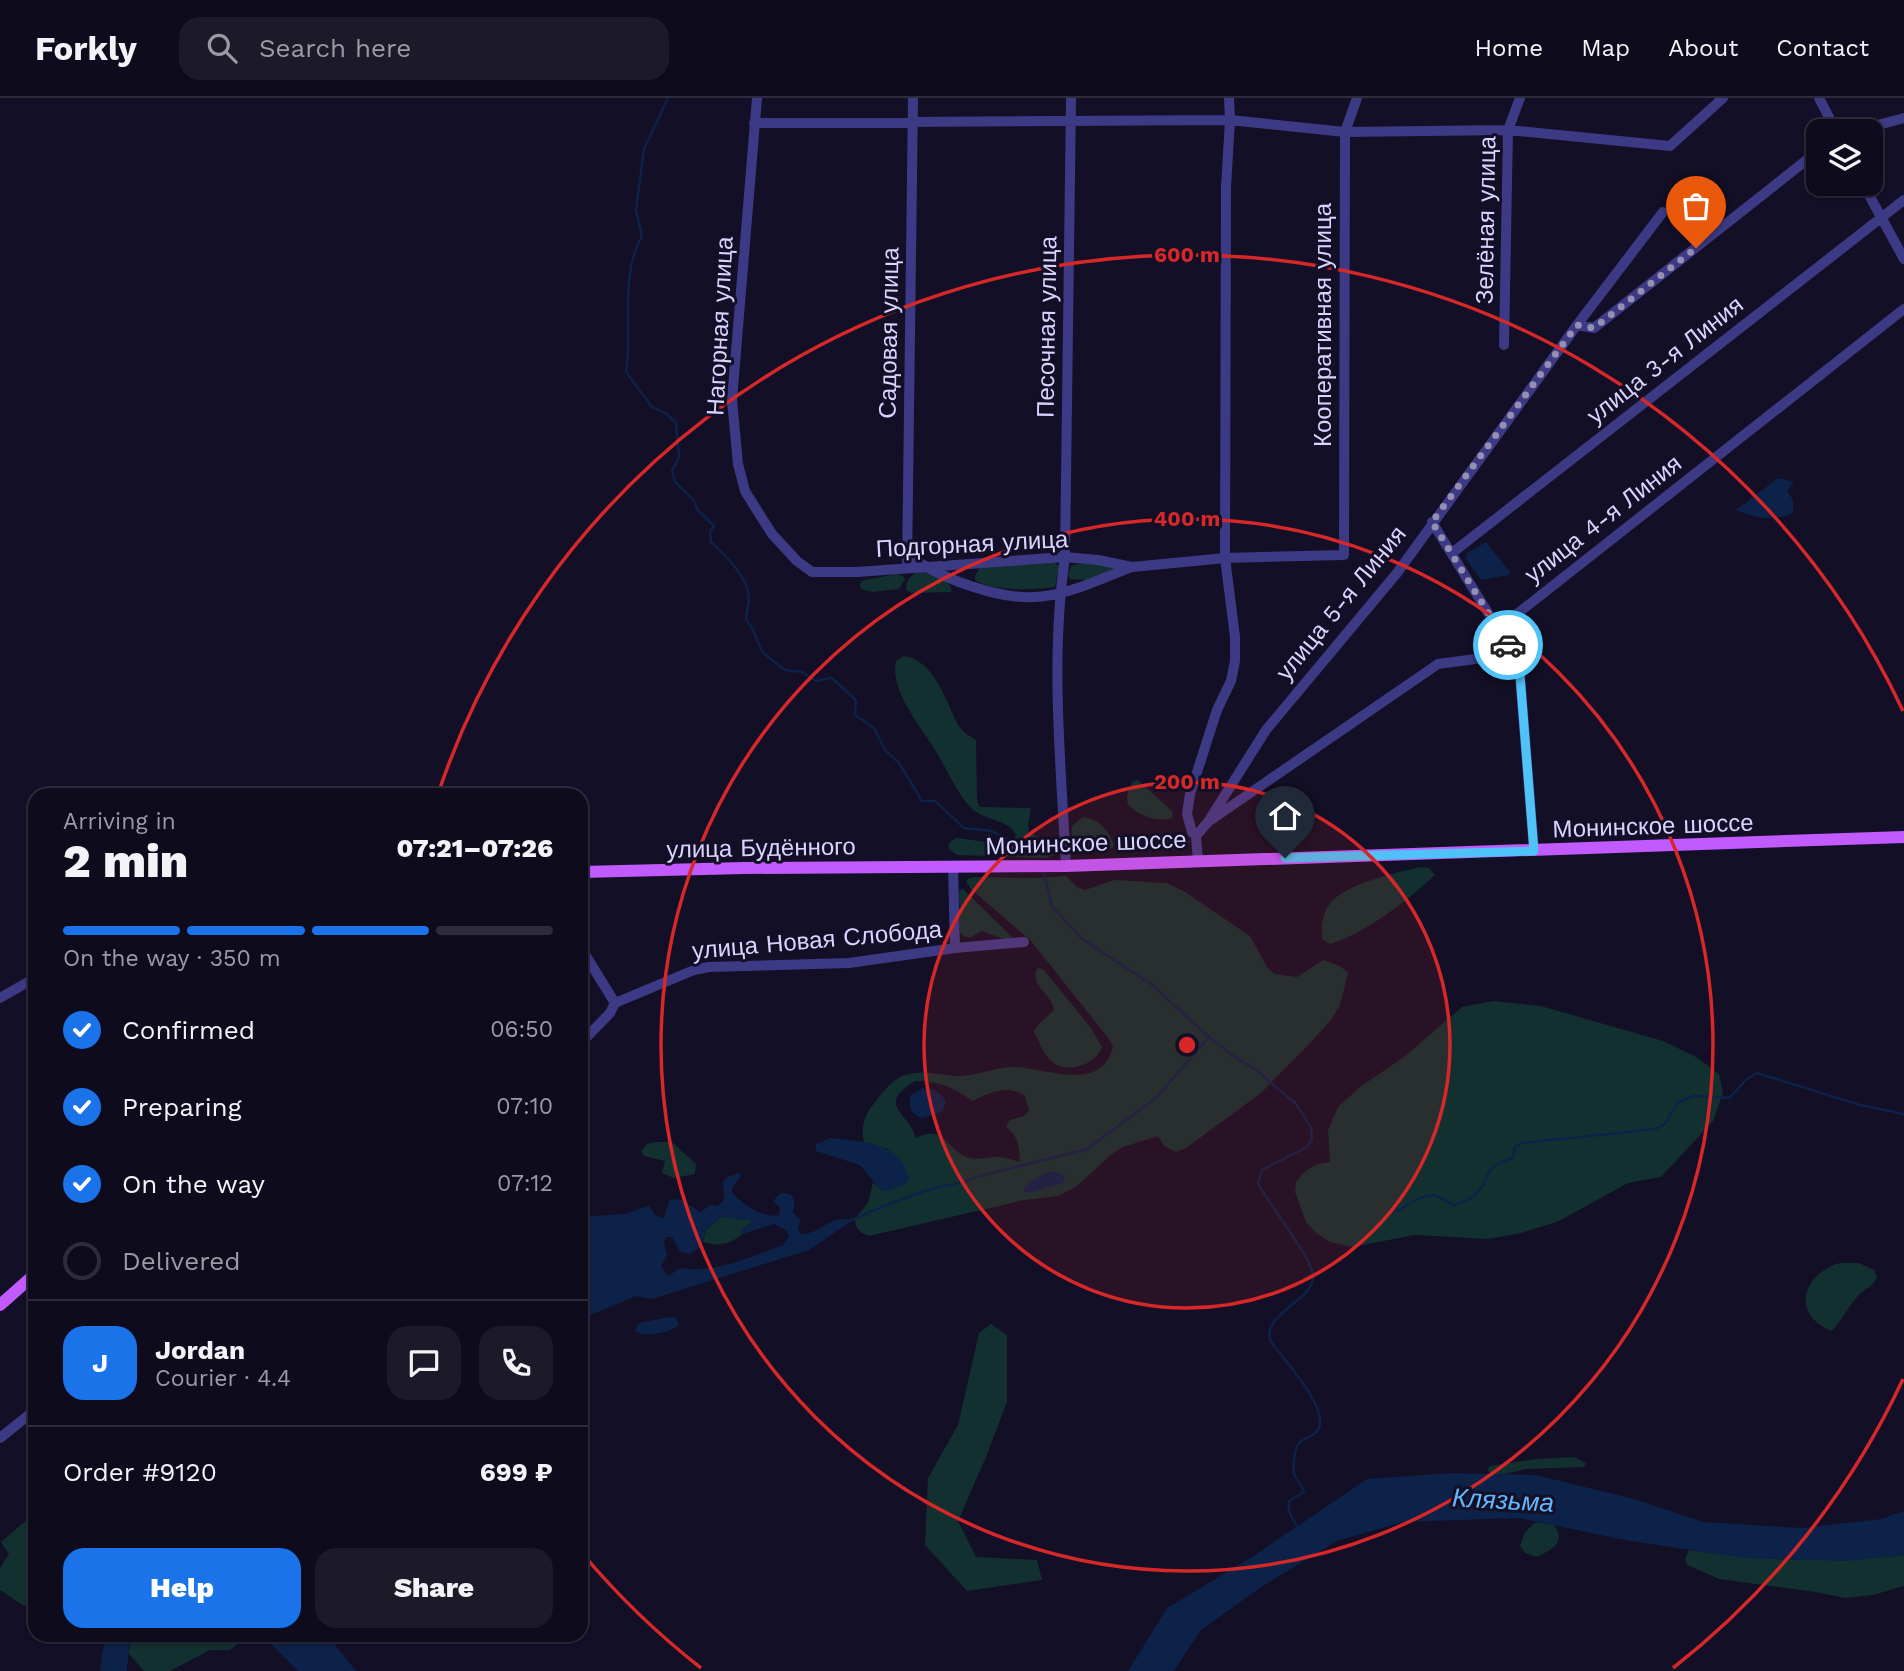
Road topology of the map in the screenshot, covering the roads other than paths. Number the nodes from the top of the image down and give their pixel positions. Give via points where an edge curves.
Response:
1 (757, 98) edge
2 (914, 98) edge
3 (1070, 98) edge
4 (1229, 98) edge
5 (1357, 98) edge
6 (1520, 98) edge
7 (1723, 98) edge
8 (1819, 98) edge
9 (1904, 118) edge
10 (1070, 119) junction
11 (1830, 119) edge
12 (1230, 120) junction
13 (913, 122) junction
14 (754, 123) junction
15 (1883, 124) edge
16 (1508, 130) junction
17 (1345, 132) junction
18 (1806, 160) edge
19 (1869, 196) edge
20 (1904, 200) edge
21 (1663, 212) dead end
22 (1881, 218) junction
23 (1904, 259) edge
24 (1904, 309) edge
25 (1577, 325) junction
26 (1504, 345) dead end
27 (1432, 522) junction
28 (907, 552) junction
29 (1452, 553) junction
30 (1344, 555) joint
31 (1065, 557) junction
32 (1224, 558) junction
33 (925, 566) junction
34 (1132, 567) junction
35 (907, 568) junction
36 (812, 572) joint
37 (1059, 594) junction
38 (1498, 629) junction
39 (1513, 654) junction
40 (1208, 822) junction
41 (1196, 836) junction
42 (1904, 837) edge
43 (1534, 851) junction
44 (1198, 861) junction
45 (1066, 866) junction
46 (947, 867) junction
47 (588, 872) edge
48 (1024, 942) dead end
49 (955, 948) junction
50 (588, 959) edge
51 (28, 982) edge
52 (0, 998) edge
53 (615, 1003) junction
54 (588, 1036) edge
55 (28, 1282) edge
56 (0, 1305) edge
57 (28, 1415) edge
58 (0, 1438) edge

1 - 14 street, Нагорная улица
2 - 13 street, Садовая улица
3 - 10 street, Песочная улица
4 - 12 street
5 - 17 street, Кооперативная улица
6 - 16 street, Зелёная улица
7 - 16 street via 1670,146
8 - 11 street
9 - 15 street
10 - 12 street
10 - 13 street
10 - 31 street, Песочная улица
12 - 17 street
12 - 32 street
13 - 14 street
13 - 28 street, Садовая улица
14 - 36 street, Нагорная улица via 732,400 738,464 745,491 772,534
16 - 17 street
16 - 26 street, Зелёная улица
17 - 30 street, Кооперативная улица
18 - 25 street via 1594,328
19 - 22 street
20 - 22 street, улица 3-я Линия
21 - 25 street, улица 5-я Линия
22 - 23 street
22 - 29 street, улица 3-я Линия
24 - 38 street, улица 4-я Линия
25 - 27 street, улица 5-я Линия
27 - 29 street
27 - 40 street, улица 5-я Линия via 1397,573 1266,730
28 - 33 street
28 - 35 street, Садовая улица
29 - 38 street
30 - 32 street, Подгорная улица
31 - 33 street, Подгорная улица
31 - 34 street, Подгорная улица
31 - 37 street, Песочная улица
32 - 34 street, Подгорная улица
32 - 41 street via 1236,637 1235,661 1190,794 1187,814
33 - 35 street, Подгорная улица
33 - 37 street via 1007,597
34 - 37 street
35 - 36 street, Подгорная улица
37 - 45 street via 1058,732
38 - 39 street
39 - 40 street via 1438,664
39 - 43 street via 1519,663
40 - 41 street
41 - 44 street
42 - 43 main road, Монинское шоссе
43 - 44 main road, Монинское шоссе
44 - 45 main road, Монинское шоссе
45 - 46 main road, Монинское шоссе
46 - 47 main road, улица Будённого
46 - 49 street, улица Новая Слобода
48 - 49 street, улица Новая Слобода
49 - 53 street, улица Новая Слобода via 849,963 709,967
50 - 53 street
51 - 52 street
53 - 54 street, улица Новая Слобода
55 - 56 main road
57 - 58 street

